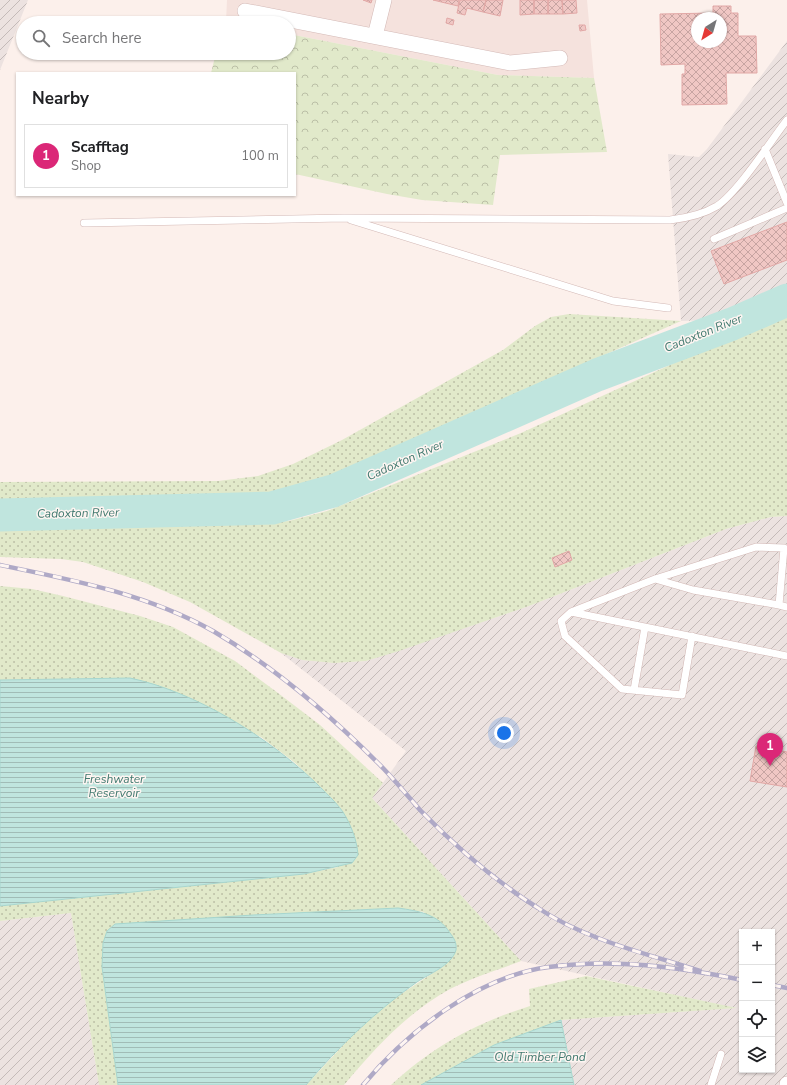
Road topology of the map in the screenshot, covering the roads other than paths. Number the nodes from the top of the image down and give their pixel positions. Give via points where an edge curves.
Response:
1 (384, 0) edge
2 (245, 11) dead end
3 (271, 16) edge
4 (296, 21) edge
5 (375, 36) junction
6 (560, 58) dead end
7 (787, 120) edge
8 (765, 149) junction
9 (787, 203) edge
10 (787, 208) edge
11 (344, 218) junction
12 (84, 222) dead end
13 (714, 239) dead end
14 (668, 308) dead end
15 (655, 579) junction
16 (779, 605) junction
17 (787, 607) edge
18 (571, 612) junction
19 (645, 627) junction
20 (692, 636) junction
21 (787, 656) edge
22 (634, 690) junction
23 (721, 1054) dead end
24 (711, 1085) edge

1 - 5 street
2 - 3 street
4 - 5 street
5 - 6 street via 510,62
7 - 8 lane
8 - 9 lane
8 - 11 lane via 734,190 718,205 689,218
10 - 13 lane
11 - 12 lane
11 - 14 lane via 613,301
15 - 16 lane via 693,590
15 - 16 lane via 756,547 784,548
15 - 18 lane
16 - 17 lane
18 - 19 lane
18 - 22 lane via 560,621 565,636 622,689
19 - 20 lane
19 - 22 lane
20 - 21 lane
20 - 22 lane via 682,695
23 - 24 lane

